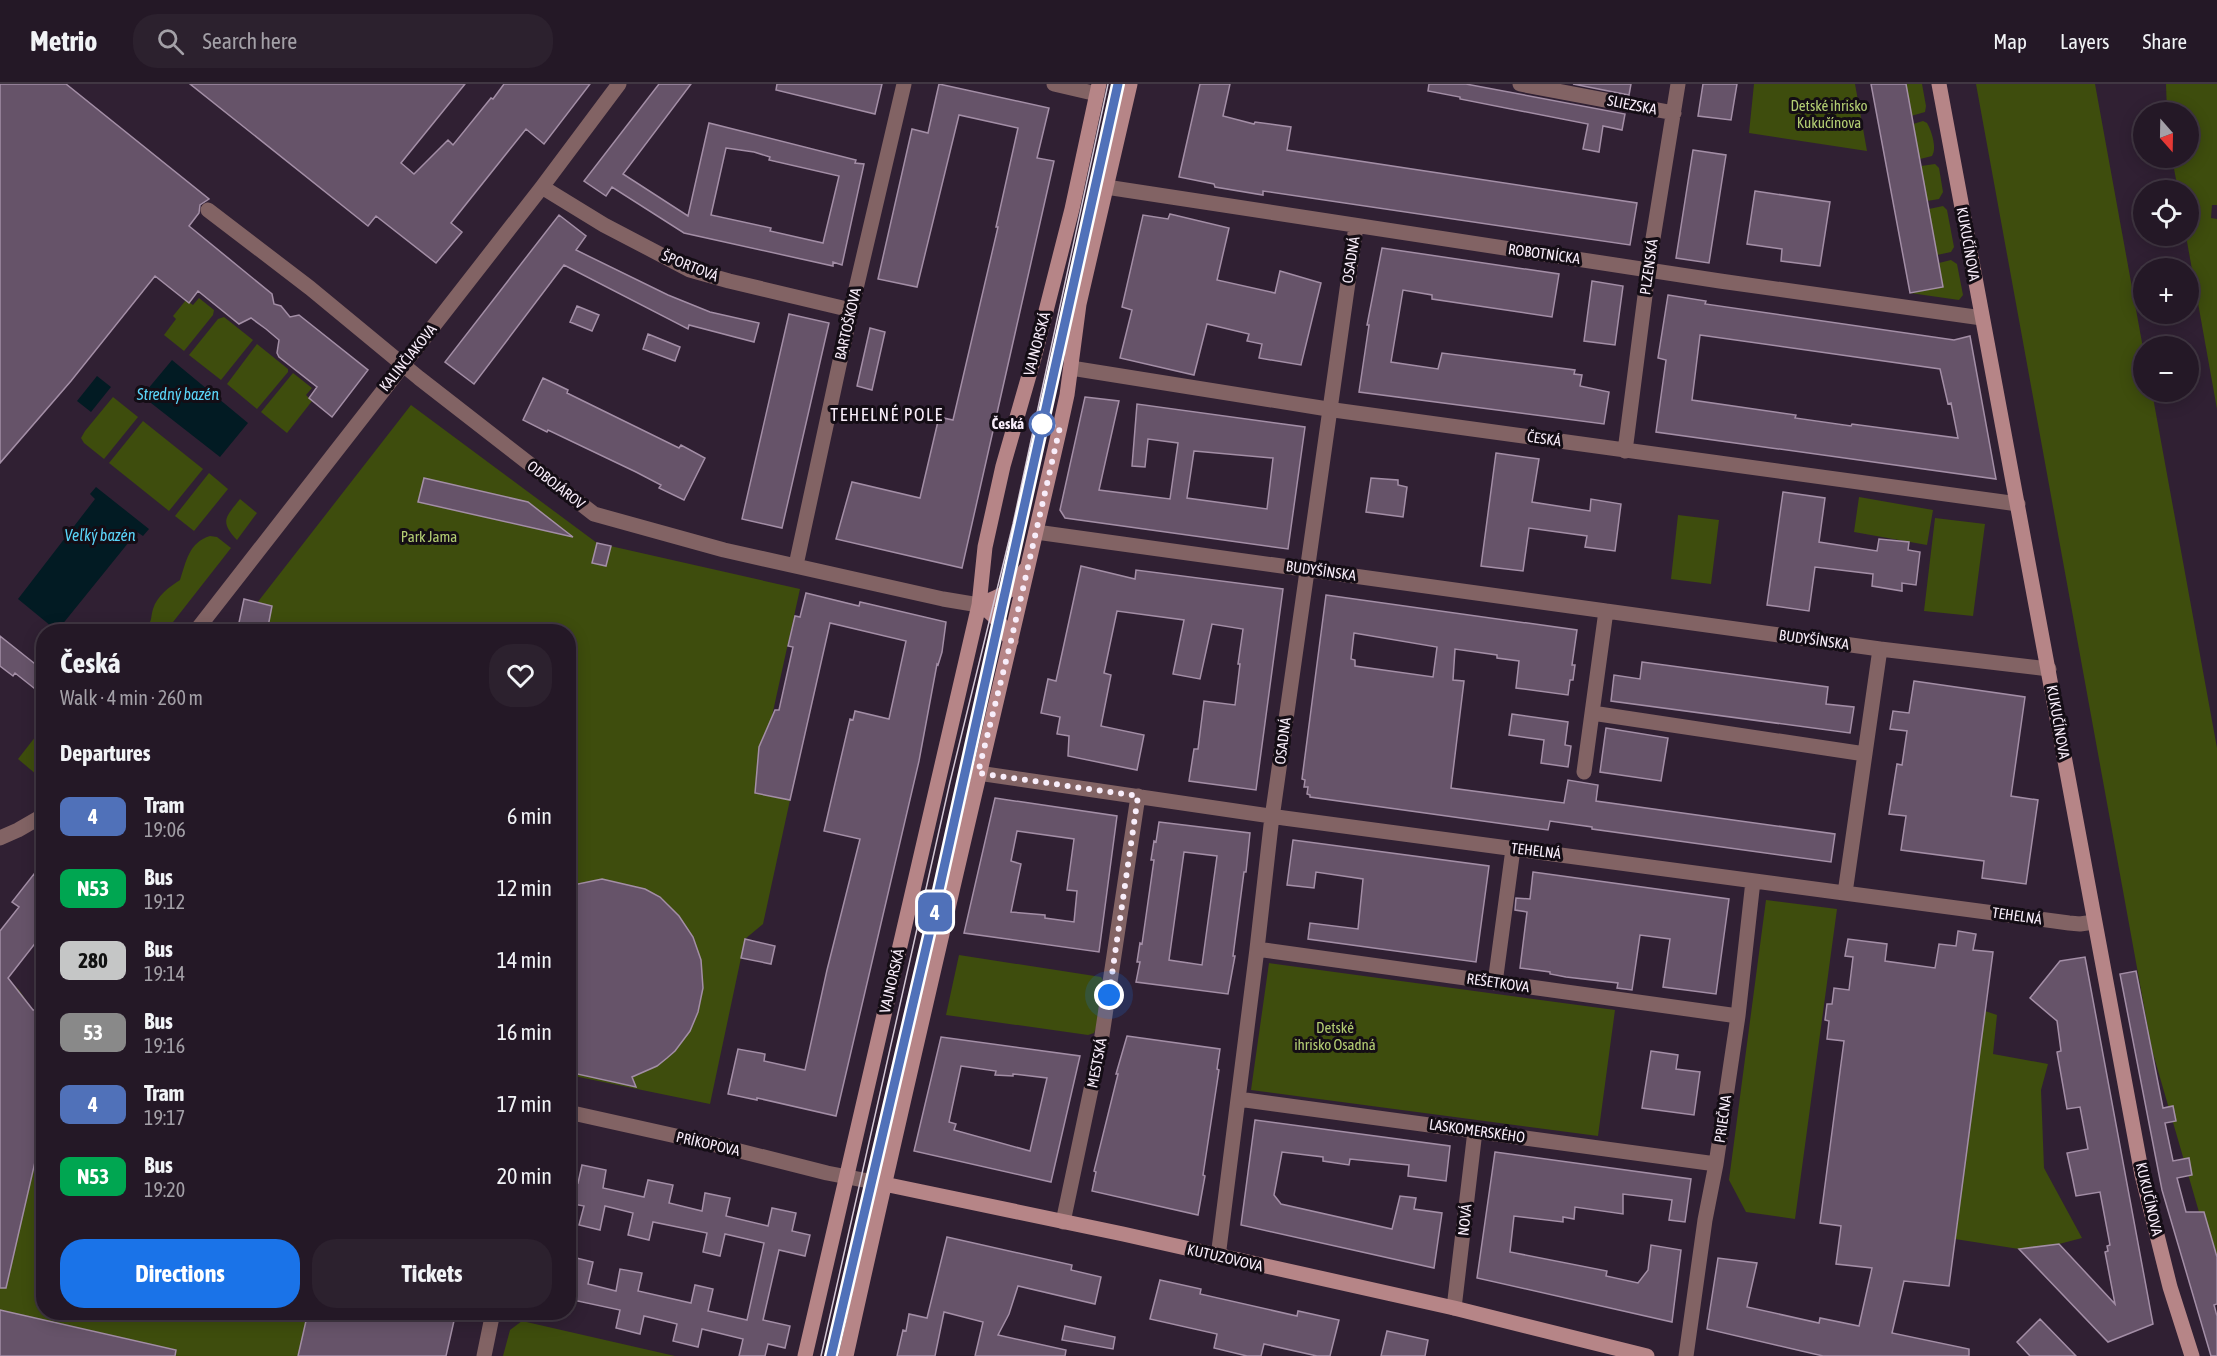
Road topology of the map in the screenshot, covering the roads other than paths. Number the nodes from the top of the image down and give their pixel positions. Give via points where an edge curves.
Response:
1 (619, 84) edge
2 (904, 84) edge
3 (1054, 84) edge
4 (1130, 84) edge
5 (1520, 84) edge
6 (1678, 84) edge
7 (1939, 84) edge
8 (1098, 89) edge
9 (1674, 113) junction
10 (542, 187) junction
11 (1106, 187) junction
12 (208, 210) dead end
13 (1356, 226) junction
14 (1648, 270) junction
15 (851, 310) junction
16 (1982, 318) junction
17 (403, 364) junction
18 (1071, 368) junction
19 (1329, 409) junction
20 (1624, 451) junction
21 (2018, 504) junction
22 (1036, 532) junction
23 (1031, 557) junction
24 (796, 566) junction
25 (1306, 569) junction
26 (979, 605) junction
27 (1606, 611) junction
28 (201, 624) edge
29 (1011, 641) junction
30 (1880, 649) junction
31 (2049, 669) junction
32 (1592, 713) junction
33 (1865, 754) junction
34 (1584, 772) dead end
35 (978, 773) junction
36 (1138, 796) junction
37 (1273, 815) junction
38 (36, 820) edge
39 (0, 838) edge
40 (1514, 849) junction
41 (1753, 881) junction
42 (1845, 893) junction
43 (2094, 922) junction
44 (1257, 949) junction
45 (1495, 983) junction
46 (1738, 1016) junction
47 (1238, 1099) junction
48 (576, 1114) edge
49 (1474, 1131) junction
50 (1716, 1164) junction
51 (846, 1177) junction
52 (884, 1184) junction
53 (1064, 1222) junction
54 (1218, 1257) junction
55 (1454, 1308) junction
56 (491, 1320) edge
57 (484, 1356) edge
58 (805, 1356) edge
59 (846, 1356) edge
60 (1647, 1356) edge
61 (1686, 1356) edge
62 (2192, 1356) edge

1 - 10 street, KALINČIAKOVA
2 - 15 street, BARTOŠKOVA
3 - 8 street
4 - 11 main road
5 - 9 street, SLIEZSKA
6 - 9 street, PLZENSKÁ
7 - 16 main road, KUKUČÍNOVA
8 - 26 main road, VAJNORSKÁ via 1072,209 1003,466 985,547
9 - 14 street, PLZENSKÁ
10 - 15 street, ŠPORTOVÁ via 690,270
10 - 17 street, KALINČIAKOVA
11 - 13 street, ROBOTNÍCKA
11 - 18 main road via 1080,304
12 - 17 street, ODBOJÁROV
13 - 14 street, ROBOTNÍCKA
13 - 19 street, OSADNÁ
14 - 16 street, ROBOTNÍCKA
14 - 20 street, PLZENSKÁ
15 - 24 street, BARTOŠKOVA
16 - 21 main road, KUKUČÍNOVA
17 - 24 street, ODBOJÁROV via 594,514
17 - 28 street, KALINČIAKOVA
18 - 19 street, ČESKÁ
18 - 22 main road
19 - 20 street, ČESKÁ
19 - 25 street, OSADNÁ
20 - 21 street, ČESKÁ
21 - 31 main road, KUKUČÍNOVA
22 - 23 main road
22 - 25 street, BUDYŠÍNSKA
23 - 26 main road via 1018,584
23 - 29 main road
24 - 26 street, ODBOJÁROV
25 - 27 street, BUDYŠÍNSKA
25 - 37 street, OSADNÁ
26 - 29 main road via 999,620
26 - 51 main road, VAJNORSKÁ
27 - 30 street, BUDYŠÍNSKA
27 - 32 street
29 - 35 main road
30 - 31 street, BUDYŠÍNSKA
30 - 33 street
31 - 43 main road, KUKUČÍNOVA
32 - 33 street
32 - 34 street
33 - 42 street
35 - 36 street, TEHELNÁ
35 - 52 main road
36 - 37 street, TEHELNÁ
36 - 53 street, MESTSKÁ via 1101,1042
37 - 40 street, TEHELNÁ
37 - 44 street, OSADNÁ
38 - 39 street
40 - 41 street, TEHELNÁ
40 - 45 street
41 - 42 street, TEHELNÁ
41 - 46 street, PRIEČNA
42 - 43 street, TEHELNÁ via 2069,923
43 - 62 main road, KUKUČÍNOVA via 2142,1175
44 - 45 street, REŠETKOVA
44 - 47 street, OSADNÁ
45 - 46 street, REŠETKOVA
46 - 50 street, PRIEČNA
47 - 49 street, LASKOMERSKÉHO
47 - 54 street, OSADNÁ
48 - 51 street, PRÍKOPOVA
49 - 50 street, LASKOMERSKÉHO
49 - 55 street, NOVÁ
50 - 61 street, PRIEČNA
51 - 52 street, KUTUZOVOVA
51 - 58 main road, VAJNORSKÁ
52 - 53 main road, KUTUZOVOVA
52 - 59 main road
53 - 54 main road, KUTUZOVOVA
54 - 55 main road, KUTUZOVOVA
55 - 60 main road, KUTUZOVOVA
56 - 57 street

